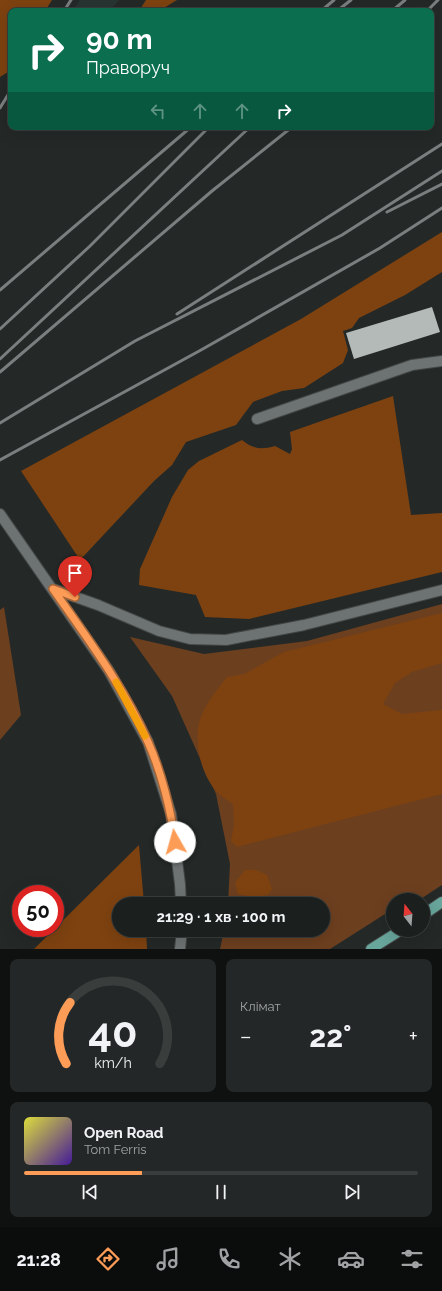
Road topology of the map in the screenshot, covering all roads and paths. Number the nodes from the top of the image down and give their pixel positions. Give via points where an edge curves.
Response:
1 (442, 361) edge
2 (256, 418) dead end
3 (0, 514) edge
4 (53, 589) junction
5 (442, 590) edge
6 (181, 897) edge
7 (442, 902) edge
8 (430, 910) edge
9 (181, 937) edge
10 (390, 937) edge
11 (180, 949) edge
12 (371, 949) edge

1 - 2 main road via 412,365
3 - 4 main road
4 - 5 main road via 159,631 190,639 226,640 304,625
4 - 6 main road via 110,670 148,742 171,814
7 - 8 main road
9 - 11 main road
10 - 12 main road

